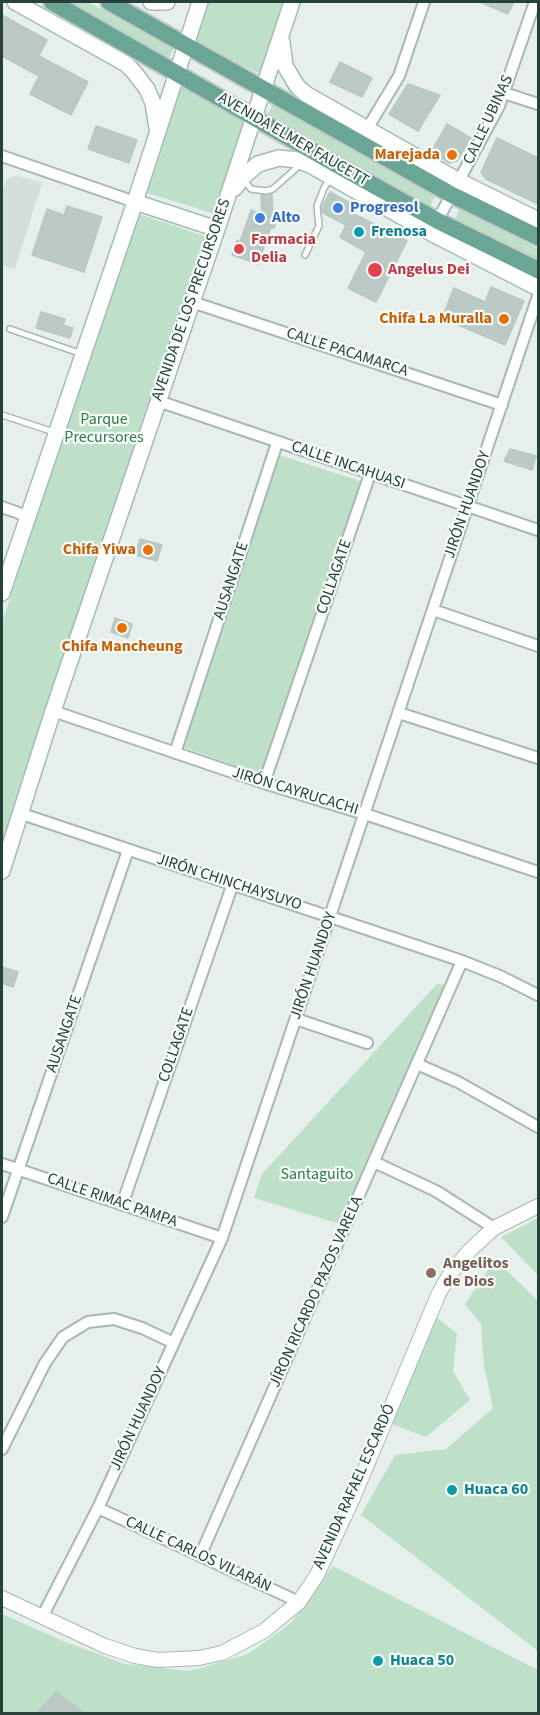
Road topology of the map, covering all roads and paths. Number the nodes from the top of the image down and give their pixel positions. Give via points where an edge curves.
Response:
1 (15, 2) edge
2 (52, 2) edge
3 (109, 2) edge
4 (151, 2) edge
5 (167, 2) edge
6 (200, 2) edge
7 (292, 2) edge
8 (424, 2) edge
9 (535, 2) edge
10 (283, 30) junction
11 (186, 45) junction
12 (177, 73) junction
13 (264, 88) junction
14 (504, 93) junction
15 (538, 104) edge
16 (254, 118) junction
17 (367, 129) junction
18 (157, 133) junction
19 (2, 156) edge
20 (304, 162) junction
21 (334, 171) junction
22 (242, 178) junction
23 (455, 188) junction
24 (135, 202) junction
25 (225, 206) junction
26 (538, 220) edge
27 (434, 227) junction
28 (217, 229) junction
29 (538, 237) edge
30 (305, 255) dead end
31 (538, 270) edge
32 (538, 288) edge
33 (538, 296) edge
34 (192, 302) junction
35 (10, 329) dead end
36 (83, 354) junction
37 (158, 401) junction
38 (502, 405) junction
39 (2, 415) edge
40 (56, 433) junction
41 (277, 442) junction
42 (370, 474) junction
43 (2, 507) edge
44 (468, 507) junction
45 (27, 516) junction
46 (538, 530) edge
47 (2, 592) edge
48 (433, 610) junction
49 (538, 646) edge
50 (53, 711) junction
51 (399, 713) junction
52 (175, 753) junction
53 (538, 758) edge
54 (264, 783) junction
55 (20, 813) junction
56 (365, 814) junction
57 (128, 850) junction
58 (2, 871) edge
59 (538, 872) edge
60 (232, 886) junction
61 (331, 916) junction
62 (462, 961) junction
63 (538, 995) edge
64 (296, 1019) junction
65 (367, 1043) dead end
66 (417, 1064) junction
67 (538, 1127) edge
68 (374, 1162) junction
69 (2, 1164) edge
70 (19, 1170) junction
71 (122, 1205) junction
72 (538, 1206) edge
73 (2, 1217) edge
74 (494, 1228) junction
75 (222, 1238) junction
76 (174, 1342) junction
77 (2, 1449) edge
78 (98, 1508) junction
79 (200, 1556) junction
80 (2, 1598) edge
81 (299, 1602) junction
82 (42, 1617) junction

1 - 18 main road via 126,64 147,89
2 - 12 main road, AVENIDA ELMER FAUCETT
3 - 11 main road, AVENIDA ELMER FAUCETT
4 - 5 main road
6 - 11 main road
7 - 10 main road, AVENIDA DE LOS PRECURSORES
8 - 17 street via 399,76
9 - 14 street, CALLE UBINAS
10 - 13 main road, AVENIDA DE LOS PRECURSORES
10 - 17 main road, AVENIDA ELMER FAUCETT via 285,66 297,86
11 - 12 main road
11 - 13 main road, AVENIDA ELMER FAUCETT
12 - 16 main road, AVENIDA ELMER FAUCETT
12 - 18 main road
13 - 16 main road, AVENIDA DE LOS PRECURSORES
13 - 23 main road, AVENIDA ELMER FAUCETT
14 - 15 street
14 - 23 street, CALLE UBINAS
16 - 21 main road, AVENIDA ELMER FAUCETT
16 - 25 main road, AVENIDA DE LOS PRECURSORES
17 - 23 main road, AVENIDA ELMER FAUCETT
18 - 24 main road
19 - 24 street
20 - 21 main road, AVENIDA ELMER FAUCETT
20 - 22 main road, AVENIDA ELMER FAUCETT via 288,158 267,160
20 - 22 lane via 266,191 251,189
21 - 27 main road, AVENIDA ELMER FAUCETT
21 - 30 lane via 317,206 319,226
22 - 25 main road, AVENIDA ELMER FAUCETT
23 - 26 main road, AVENIDA ELMER FAUCETT
23 - 27 street, CALLE UBINAS
23 - 29 main road, AVENIDA ELMER FAUCETT
24 - 28 main road
24 - 36 main road
25 - 28 main road, AVENIDA DE LOS PRECURSORES
27 - 31 main road, AVENIDA ELMER FAUCETT
27 - 32 main road, AVENIDA ELMER FAUCETT
28 - 34 main road, AVENIDA DE LOS PRECURSORES
33 - 38 street, JIRÓN HUANDOY
34 - 37 main road, AVENIDA DE LOS PRECURSORES
34 - 38 street, CALLE PACAMARCA
35 - 36 lane
36 - 40 main road
37 - 41 street, CALLE INCAHUASI
37 - 50 main road, AVENIDA DE LOS PRECURSORES
38 - 44 street, JIRÓN HUANDOY
39 - 40 lane
40 - 45 main road
41 - 42 street, CALLE INCAHUASI
41 - 52 street, AUSANGATE
42 - 44 street, CALLE INCAHUASI
42 - 54 street, COLLAGATE
43 - 45 street
44 - 46 street, CALLE INCAHUASI
44 - 48 street, JIRÓN HUANDOY
45 - 47 main road
48 - 49 street
48 - 51 street, JIRÓN HUANDOY
50 - 52 street, JIRÓN CAYRUCACHI
50 - 55 main road, AVENIDA DE LOS PRECURSORES
51 - 53 street
51 - 56 street, JIRÓN HUANDOY
52 - 54 street, JIRÓN CAYRUCACHI
54 - 56 street, JIRÓN CAYRUCACHI
55 - 57 street, JIRÓN CHINCHAYSUYO
55 - 58 main road, AVENIDA DE LOS PRECURSORES
56 - 59 street, JIRÓN CAYRUCACHI
56 - 61 street, JIRÓN HUANDOY
57 - 60 street, JIRÓN CHINCHAYSUYO
57 - 70 street, AUSANGATE
60 - 61 street, JIRÓN CHINCHAYSUYO
60 - 71 street, COLLAGATE
61 - 62 street, JIRÓN CHINCHAYSUYO
61 - 64 street, JIRÓN HUANDOY
62 - 63 street, JIRÓN CHINCHAYSUYO
62 - 66 street, JÍRON RICARDO PAZOS VARELA
64 - 65 street
64 - 75 street, JIRÓN HUANDOY
66 - 67 street
66 - 68 street, JÍRON RICARDO PAZOS VARELA
68 - 74 street via 436,1191
68 - 79 street, JÍRON RICARDO PAZOS VARELA
69 - 70 street, CALLE RIMAC PAMPA
70 - 71 street, CALLE RIMAC PAMPA
70 - 73 street, AUSANGATE
71 - 75 street, CALLE RIMAC PAMPA
72 - 74 street, AVENIDA RAFAEL ESCARDÓ
74 - 81 street, AVENIDA RAFAEL ESCARDÓ via 469,1251 439,1293 334,1542
75 - 76 street, JIRÓN HUANDOY
76 - 77 street via 114,1319 88,1322 63,1337 45,1363
76 - 78 street, JIRÓN HUANDOY
78 - 79 street, CALLE CARLOS VILARÁN
78 - 82 street, JIRÓN HUANDOY
79 - 81 street, CALLE CARLOS VILARÁN
80 - 82 street, AVENIDA RAFAEL ESCARDÓ
81 - 82 street, AVENIDA RAFAEL ESCARDÓ via 242,1644 222,1653 180,1660 135,1656

